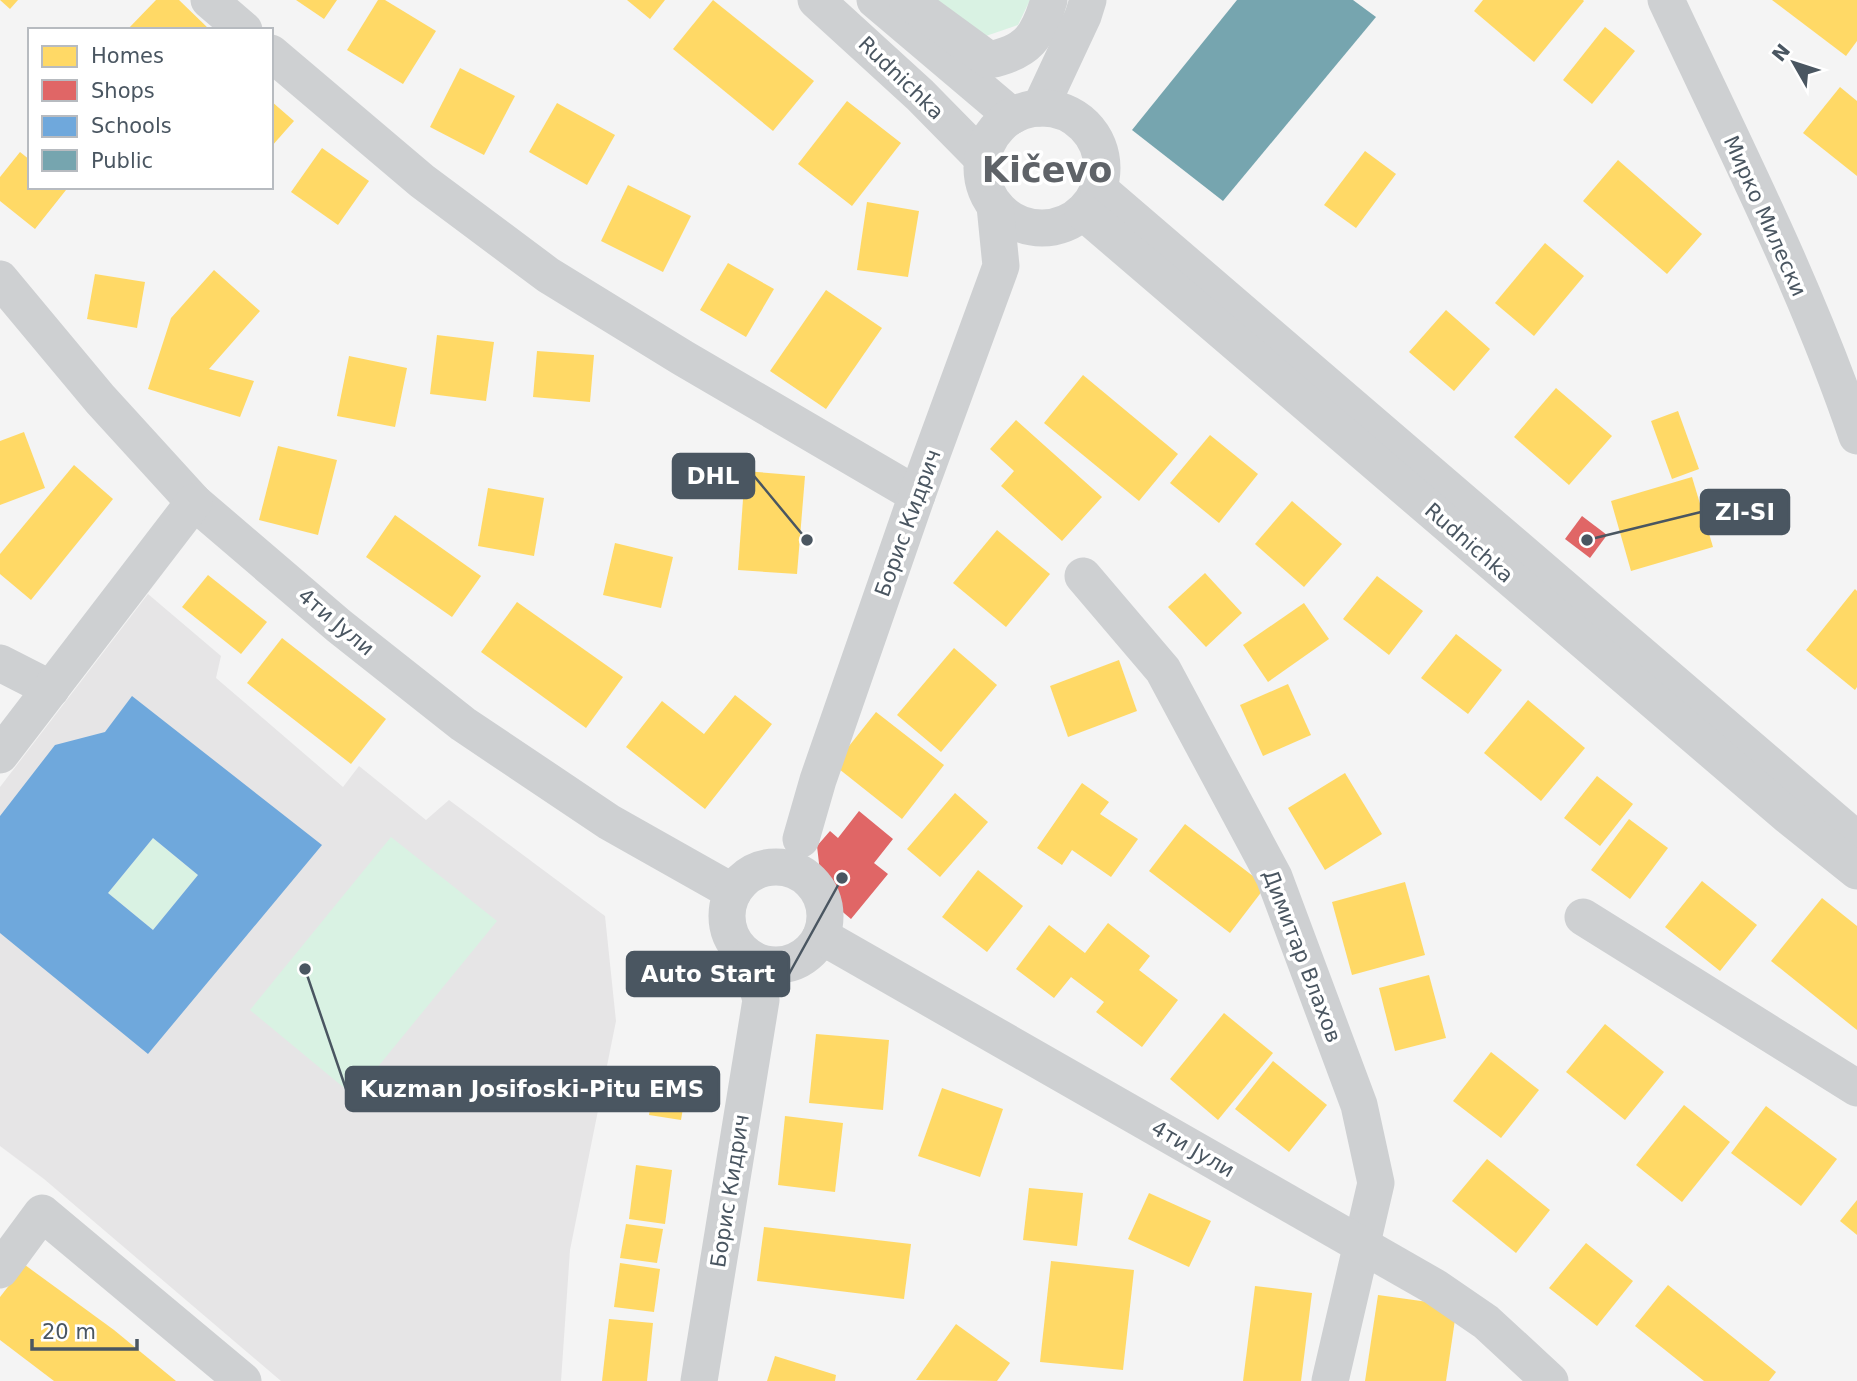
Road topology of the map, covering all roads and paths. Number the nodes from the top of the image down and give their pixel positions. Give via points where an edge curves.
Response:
1 (209, 0) edge
2 (816, 0) edge
3 (875, 0) edge
4 (907, 0) edge
5 (1049, 0) edge
6 (1666, 0) edge
7 (1086, 8) edge
8 (242, 28) edge
9 (273, 55) edge
10 (1042, 113) junction
11 (983, 159) junction
12 (995, 206) junction
13 (1079, 210) junction
14 (1002, 266) junction
15 (0, 279) edge
16 (1857, 436) edge
17 (917, 495) junction
18 (194, 502) junction
19 (1083, 576) dead end
20 (0, 663) edge
21 (51, 689) junction
22 (0, 755) edge
23 (800, 839) junction
24 (1857, 840) edge
25 (770, 867) junction
26 (1857, 871) edge
27 (811, 881) junction
28 (733, 892) junction
29 (1583, 917) dead end
30 (821, 936) junction
31 (749, 958) junction
32 (791, 963) junction
33 (761, 1000) junction
34 (1857, 1088) edge
35 (1363, 1246) junction
36 (0, 1270) edge
37 (243, 1381) edge
38 (699, 1381) edge
39 (1330, 1381) edge
40 (1550, 1381) edge

1 - 8 street
2 - 11 street, Rudnichka
3 - 10 street, Rudnichka
4 - 5 street via 989,60 1010,56 1030,42
6 - 16 street, Мирко Милески via 1768,219
7 - 10 street
9 - 17 street via 422,181 548,275
10 - 11 street via 999,127
10 - 13 street via 1086,127 1102,156 1102,173
11 - 12 street via 986,191
12 - 13 street via 1022,225 1039,229
12 - 14 street, Борис Кидрич
13 - 14 street
13 - 24 street, Rudnichka
13 - 26 street, Rudnichka
14 - 17 street, Борис Кидрич
15 - 18 street, 4ти Јули
17 - 23 street, Борис Кидрич
18 - 21 street
18 - 28 street, 4ти Јули via 463,724 610,822
19 - 35 street, Димитар Влахов via 1163,670 1274,877 1359,1105 1376,1183
20 - 21 street
21 - 22 street
23 - 25 street
23 - 27 street
25 - 27 street via 792,869
25 - 28 street via 755,871
27 - 30 street via 824,907
28 - 31 street via 727,912 730,933
29 - 34 street
30 - 32 street via 809,953
30 - 35 street, 4ти Јули
31 - 32 street via 770,965
31 - 33 street
32 - 33 street
33 - 38 street, Борис Кидрич
35 - 39 street, Димитар Влахов
35 - 40 street, 4ти Јули via 1486,1322
36 - 37 street via 42,1213

